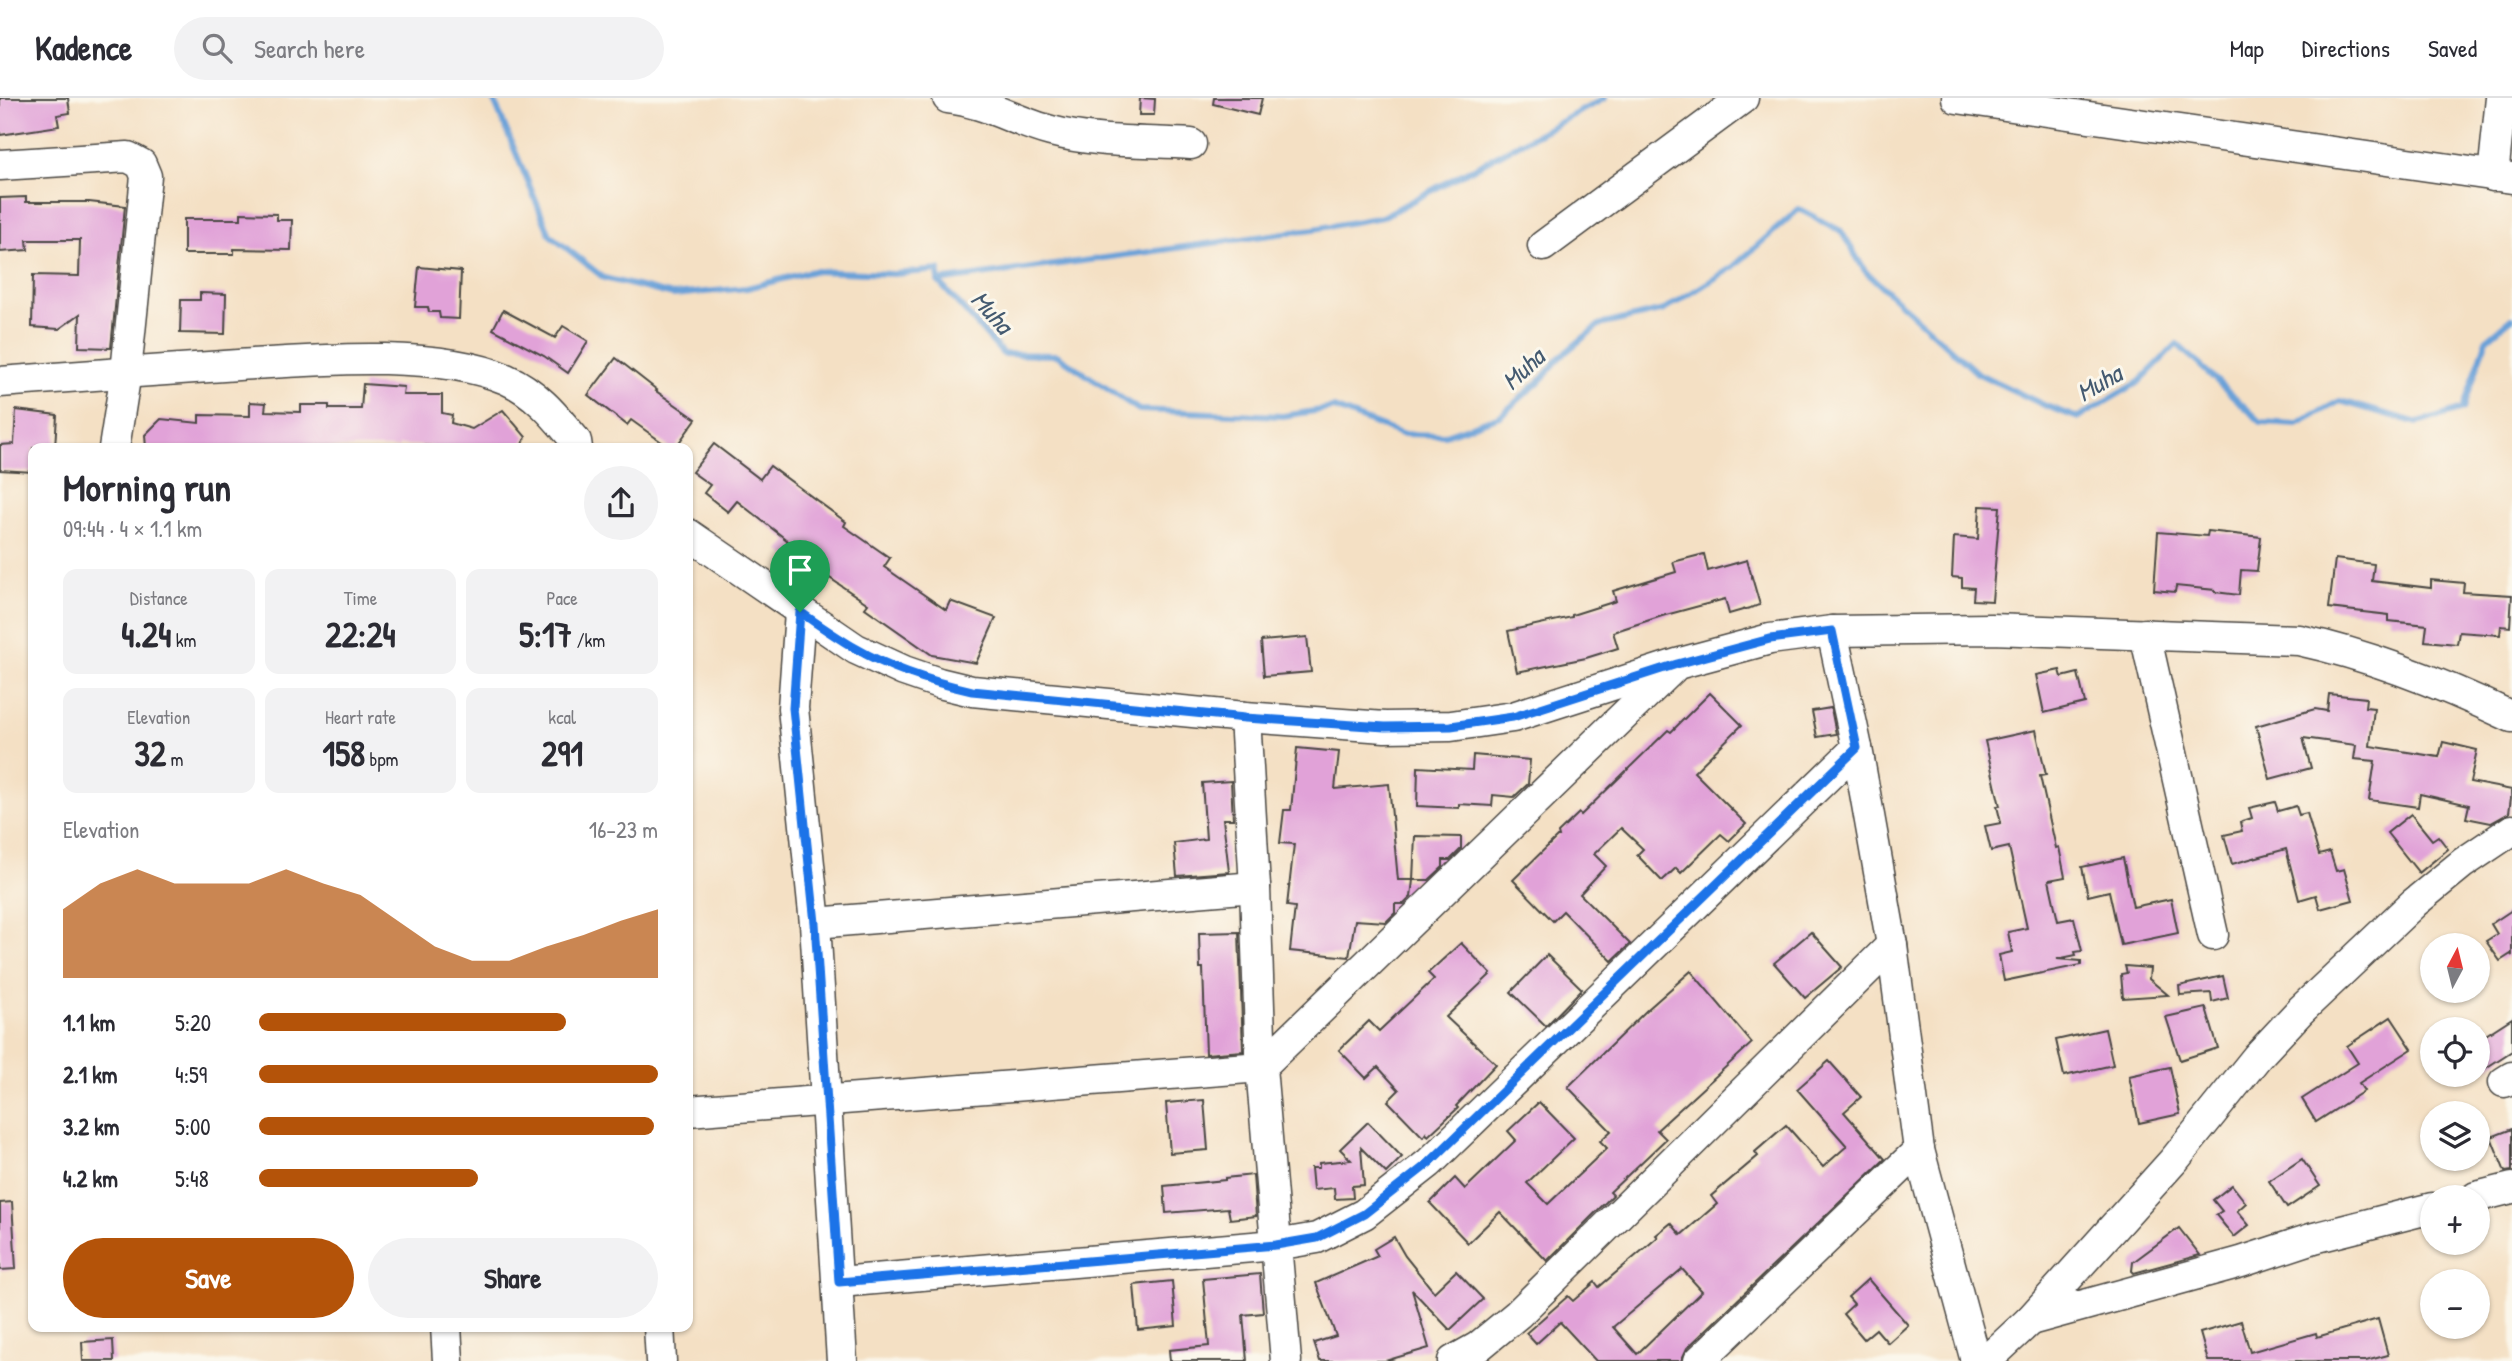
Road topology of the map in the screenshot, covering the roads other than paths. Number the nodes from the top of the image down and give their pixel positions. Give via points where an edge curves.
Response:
1 (948, 98) edge
2 (1743, 98) edge
3 (1957, 98) edge
4 (2501, 98) edge
5 (990, 102) edge
6 (1191, 144) dead end
7 (0, 165) edge
8 (2503, 177) edge
9 (1543, 246) dead end
10 (125, 372) junction
11 (0, 382) edge
12 (115, 443) edge
13 (577, 443) edge
14 (693, 537) edge
15 (800, 612) junction
16 (1832, 631) junction
17 (2146, 635) junction
18 (1677, 664) junction
19 (2512, 717) edge
20 (1245, 718) junction
21 (1857, 748) junction
22 (2512, 830) edge
23 (1255, 887) junction
24 (815, 923) junction
25 (2213, 935) dead end
26 (1892, 945) junction
27 (1261, 1067) junction
28 (826, 1100) junction
29 (693, 1111) edge
30 (1919, 1150) junction
31 (2512, 1188) edge
32 (2490, 1194) edge
33 (2420, 1211) edge
34 (1276, 1245) junction
35 (839, 1282) junction
36 (2030, 1320) junction
37 (446, 1332) edge
38 (660, 1332) edge
39 (1985, 1360) edge
40 (448, 1361) edge
41 (662, 1361) edge
42 (842, 1361) edge
43 (1286, 1361) edge
44 (1453, 1361) edge
45 (1699, 1361) edge

1 - 5 street
2 - 9 street
3 - 8 street
4 - 8 street
5 - 6 street via 1021,122 1053,132
7 - 10 street via 128,157 141,164 146,176
10 - 11 street
10 - 12 street
10 - 13 street via 304,361 463,365 508,379 546,404
14 - 15 street
15 - 20 street via 856,649 904,671 972,691
15 - 24 street via 793,708
16 - 17 street via 1991,629
16 - 18 street via 1770,639
16 - 21 street
17 - 19 street via 2299,640 2388,664
17 - 25 street
18 - 20 street via 1513,717 1451,726 1385,727
18 - 27 street
20 - 23 street
21 - 26 street
21 - 34 street via 1429,1163 1364,1214 1317,1238
22 - 36 street via 2414,903 2301,1010
23 - 24 street
23 - 27 street
24 - 28 street
26 - 30 street
26 - 44 street via 1518,1314
27 - 28 street
27 - 34 street
28 - 29 street
28 - 35 street
30 - 39 street
30 - 45 street
31 - 32 street
33 - 36 street
34 - 35 street
34 - 43 street
35 - 42 street
36 - 39 street
37 - 40 street
38 - 41 street

